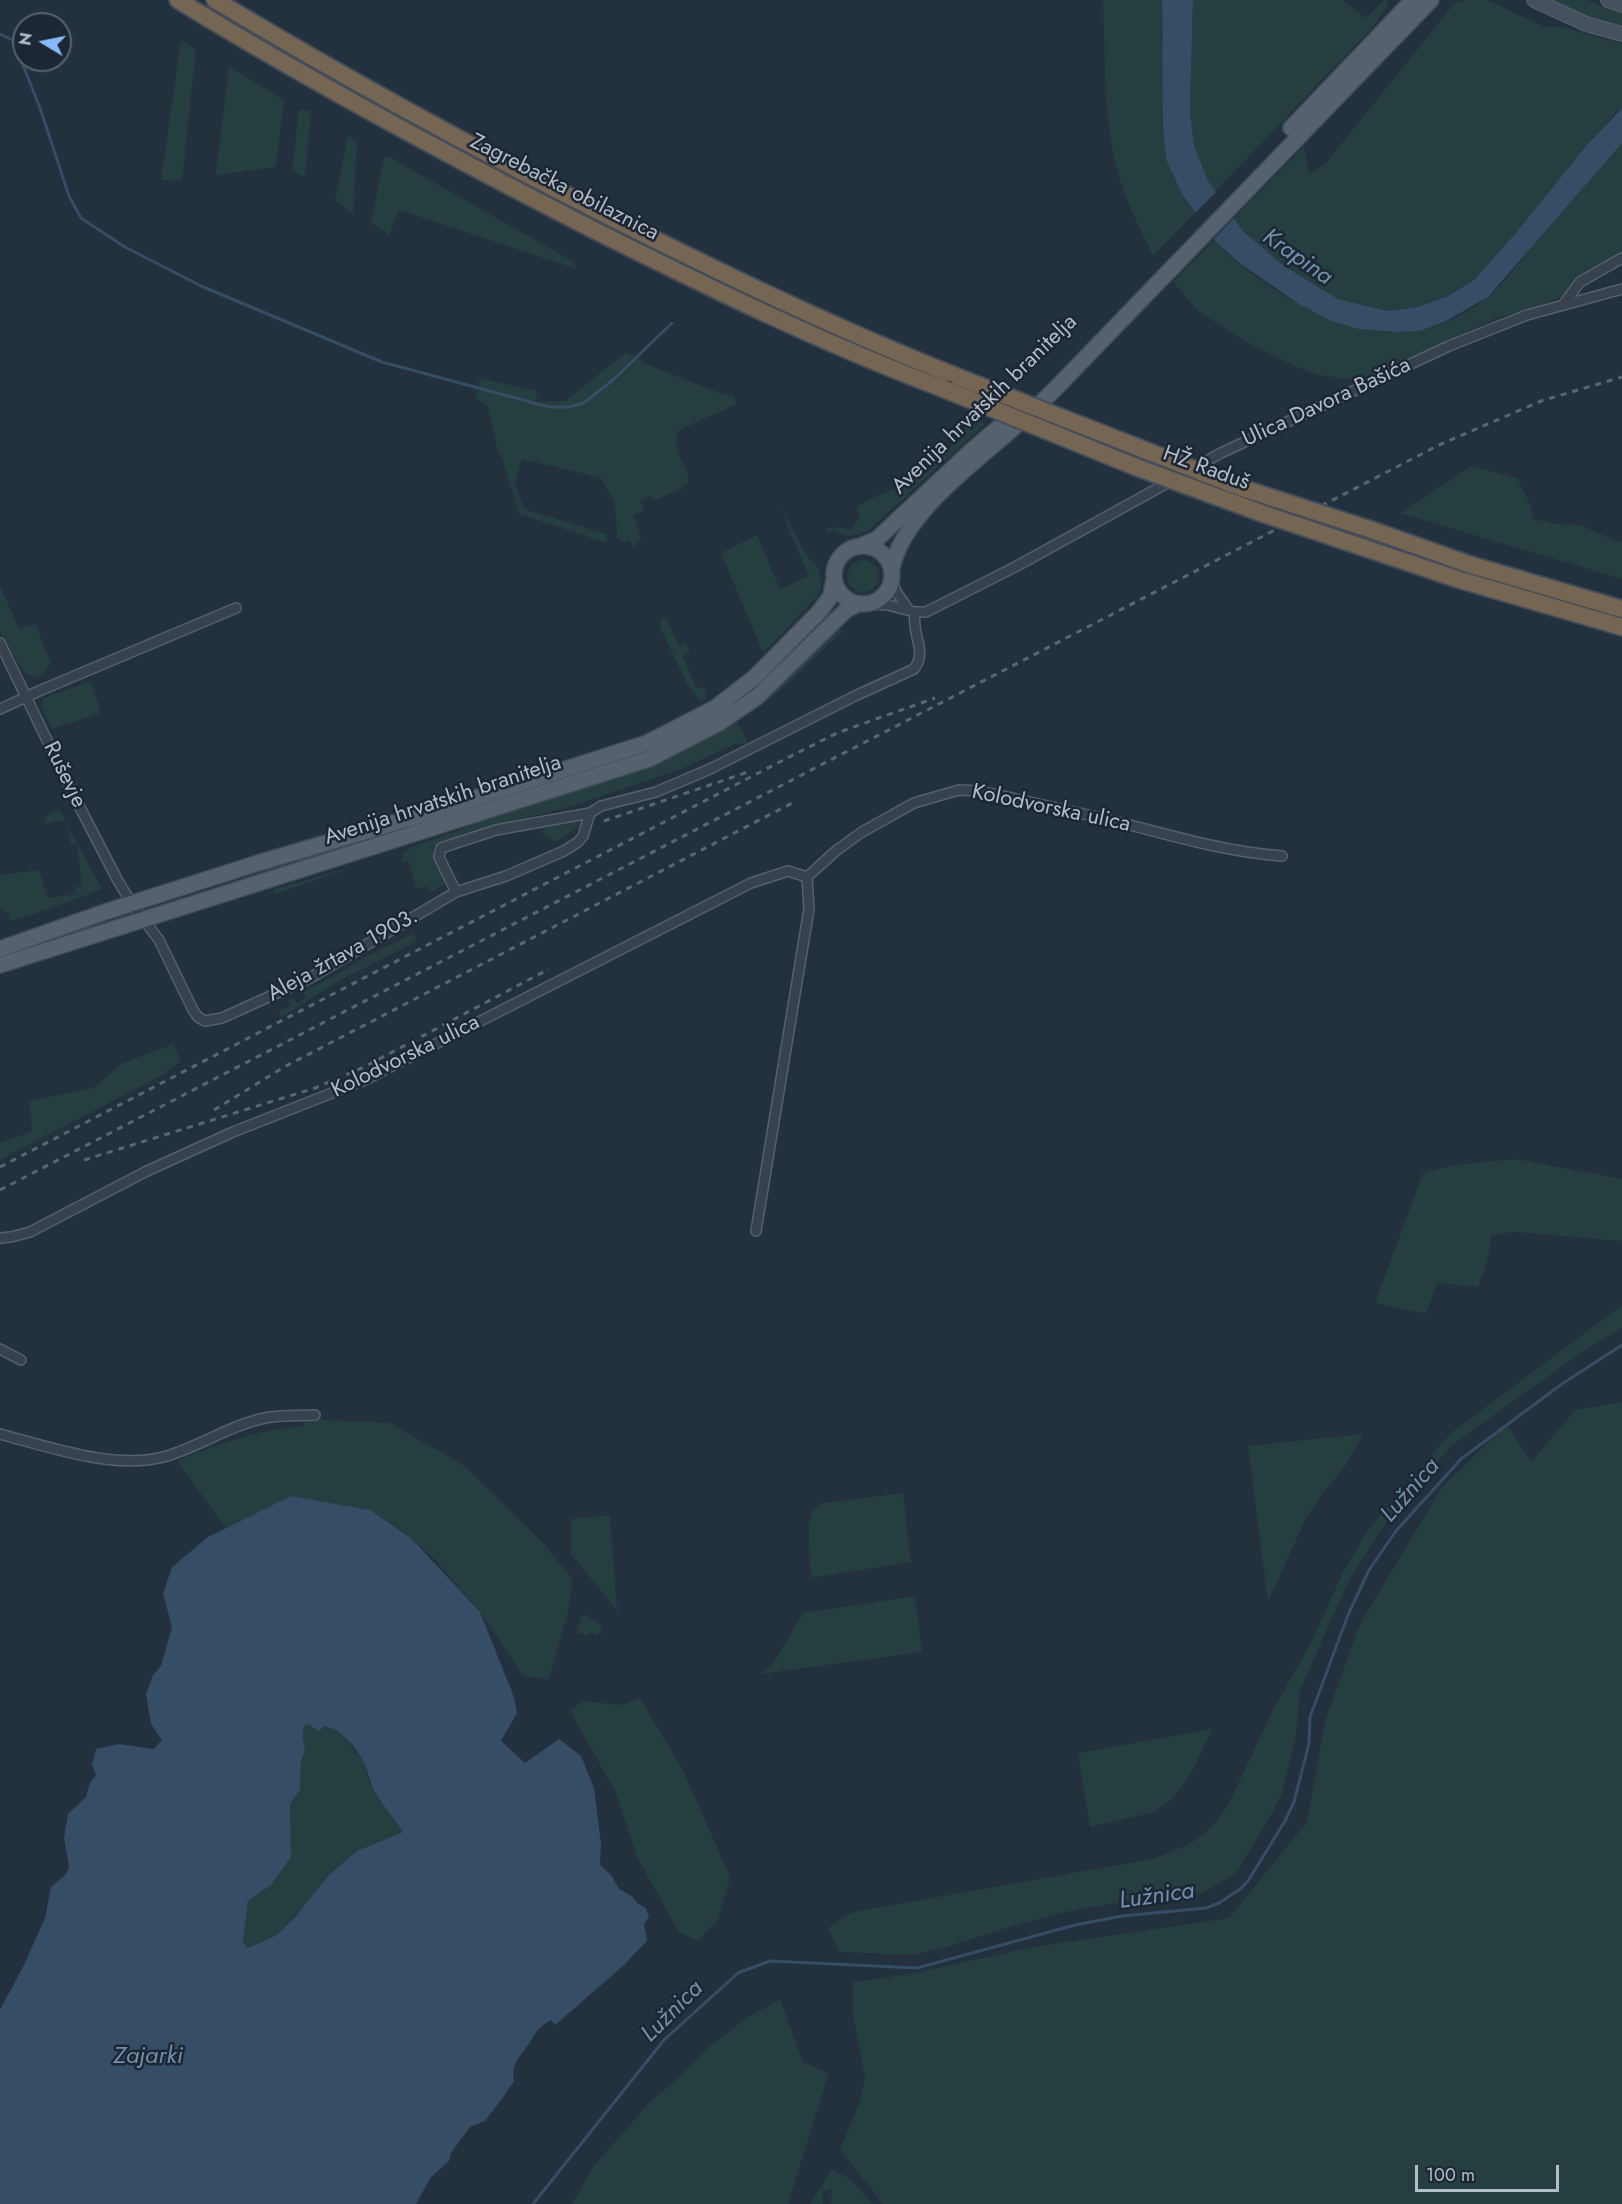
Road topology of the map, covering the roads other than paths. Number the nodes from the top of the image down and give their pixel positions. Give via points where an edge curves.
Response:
1 (178, 0) edge
2 (215, 0) edge
3 (1413, 0) edge
4 (1431, 0) edge
5 (1534, 0) edge
6 (1608, 0) edge
7 (1622, 5) edge
8 (1622, 34) edge
9 (1292, 135) junction
10 (1622, 258) edge
11 (1622, 289) edge
12 (1138, 295) junction
13 (1563, 305) junction
14 (958, 377) joint
15 (944, 389) joint
16 (863, 545) junction
17 (892, 575) junction
18 (834, 580) junction
19 (862, 604) junction
20 (236, 608) dead end
21 (1622, 609) edge
22 (911, 611) junction
23 (1622, 627) edge
24 (0, 643) edge
25 (25, 697) junction
26 (0, 709) edge
27 (590, 813) junction
28 (1282, 856) dead end
29 (807, 877) junction
30 (456, 892) junction
31 (132, 904) junction
32 (143, 918) junction
33 (0, 948) edge
34 (0, 965) edge
35 (756, 1231) dead end
36 (0, 1238) edge
37 (0, 1349) edge
38 (21, 1360) dead end
39 (315, 1415) dead end
40 (0, 1434) edge

1 - 15 highway, Zagrebačka obilaznica via 318,83 524,194 799,329
2 - 14 highway, Zagrebačka obilaznica via 319,63 511,167 695,260
3 - 9 main road
4 - 9 main road
5 - 8 main road via 1586,24
6 - 7 main road
9 - 12 main road
10 - 13 street via 1580,282
11 - 13 street, Ulica Davora Bašića
12 - 16 main road, Avenija hrvatskih branitelja via 1020,410 970,451 877,539
12 - 17 main road, Avenija hrvatskih branitelja via 1042,402 943,491 898,548
13 - 22 street, Ulica Davora Bašića via 1449,346 1221,453 927,612
14 - 21 highway, HŽ Raduš, bridge via 1242,488 1468,564
15 - 23 highway, HŽ Raduš, bridge via 1264,514 1457,579
16 - 17 main road via 885,554
16 - 18 main road via 849,549 839,559
17 - 19 main road via 883,597
17 - 22 street via 897,593
18 - 19 main road via 842,596
18 - 31 main road, Avenija hrvatskih branitelja via 831,596 819,612 755,677 715,708 668,734
19 - 22 street, Ulica Davora Bašića
19 - 32 main road, Avenija hrvatskih branitelja via 846,610 757,697 719,723 648,759
20 - 25 street
22 - 27 street via 921,655 914,669 710,769 656,792
24 - 25 street, Ruševje
25 - 26 street
25 - 31 street, Ruševje
27 - 30 street, Aleja žrtava 1903. via 578,842 506,876
27 - 30 street via 496,830 441,848 439,857
28 - 29 street, Kolodvorska ulica via 1198,844 992,793 959,790 914,803 862,832
29 - 35 street via 809,909
29 - 36 street, Kolodvorska ulica via 788,871 751,883 365,1080 233,1132 30,1232
30 - 32 street, Aleja žrtava 1903. via 310,978 209,1021 195,1013 159,940
31 - 32 street, Aleja žrtava 1903.
31 - 33 main road, Avenija hrvatskih branitelja
32 - 34 main road, Avenija hrvatskih branitelja
37 - 38 street
39 - 40 street via 265,1418 166,1456 133,1461 100,1458

